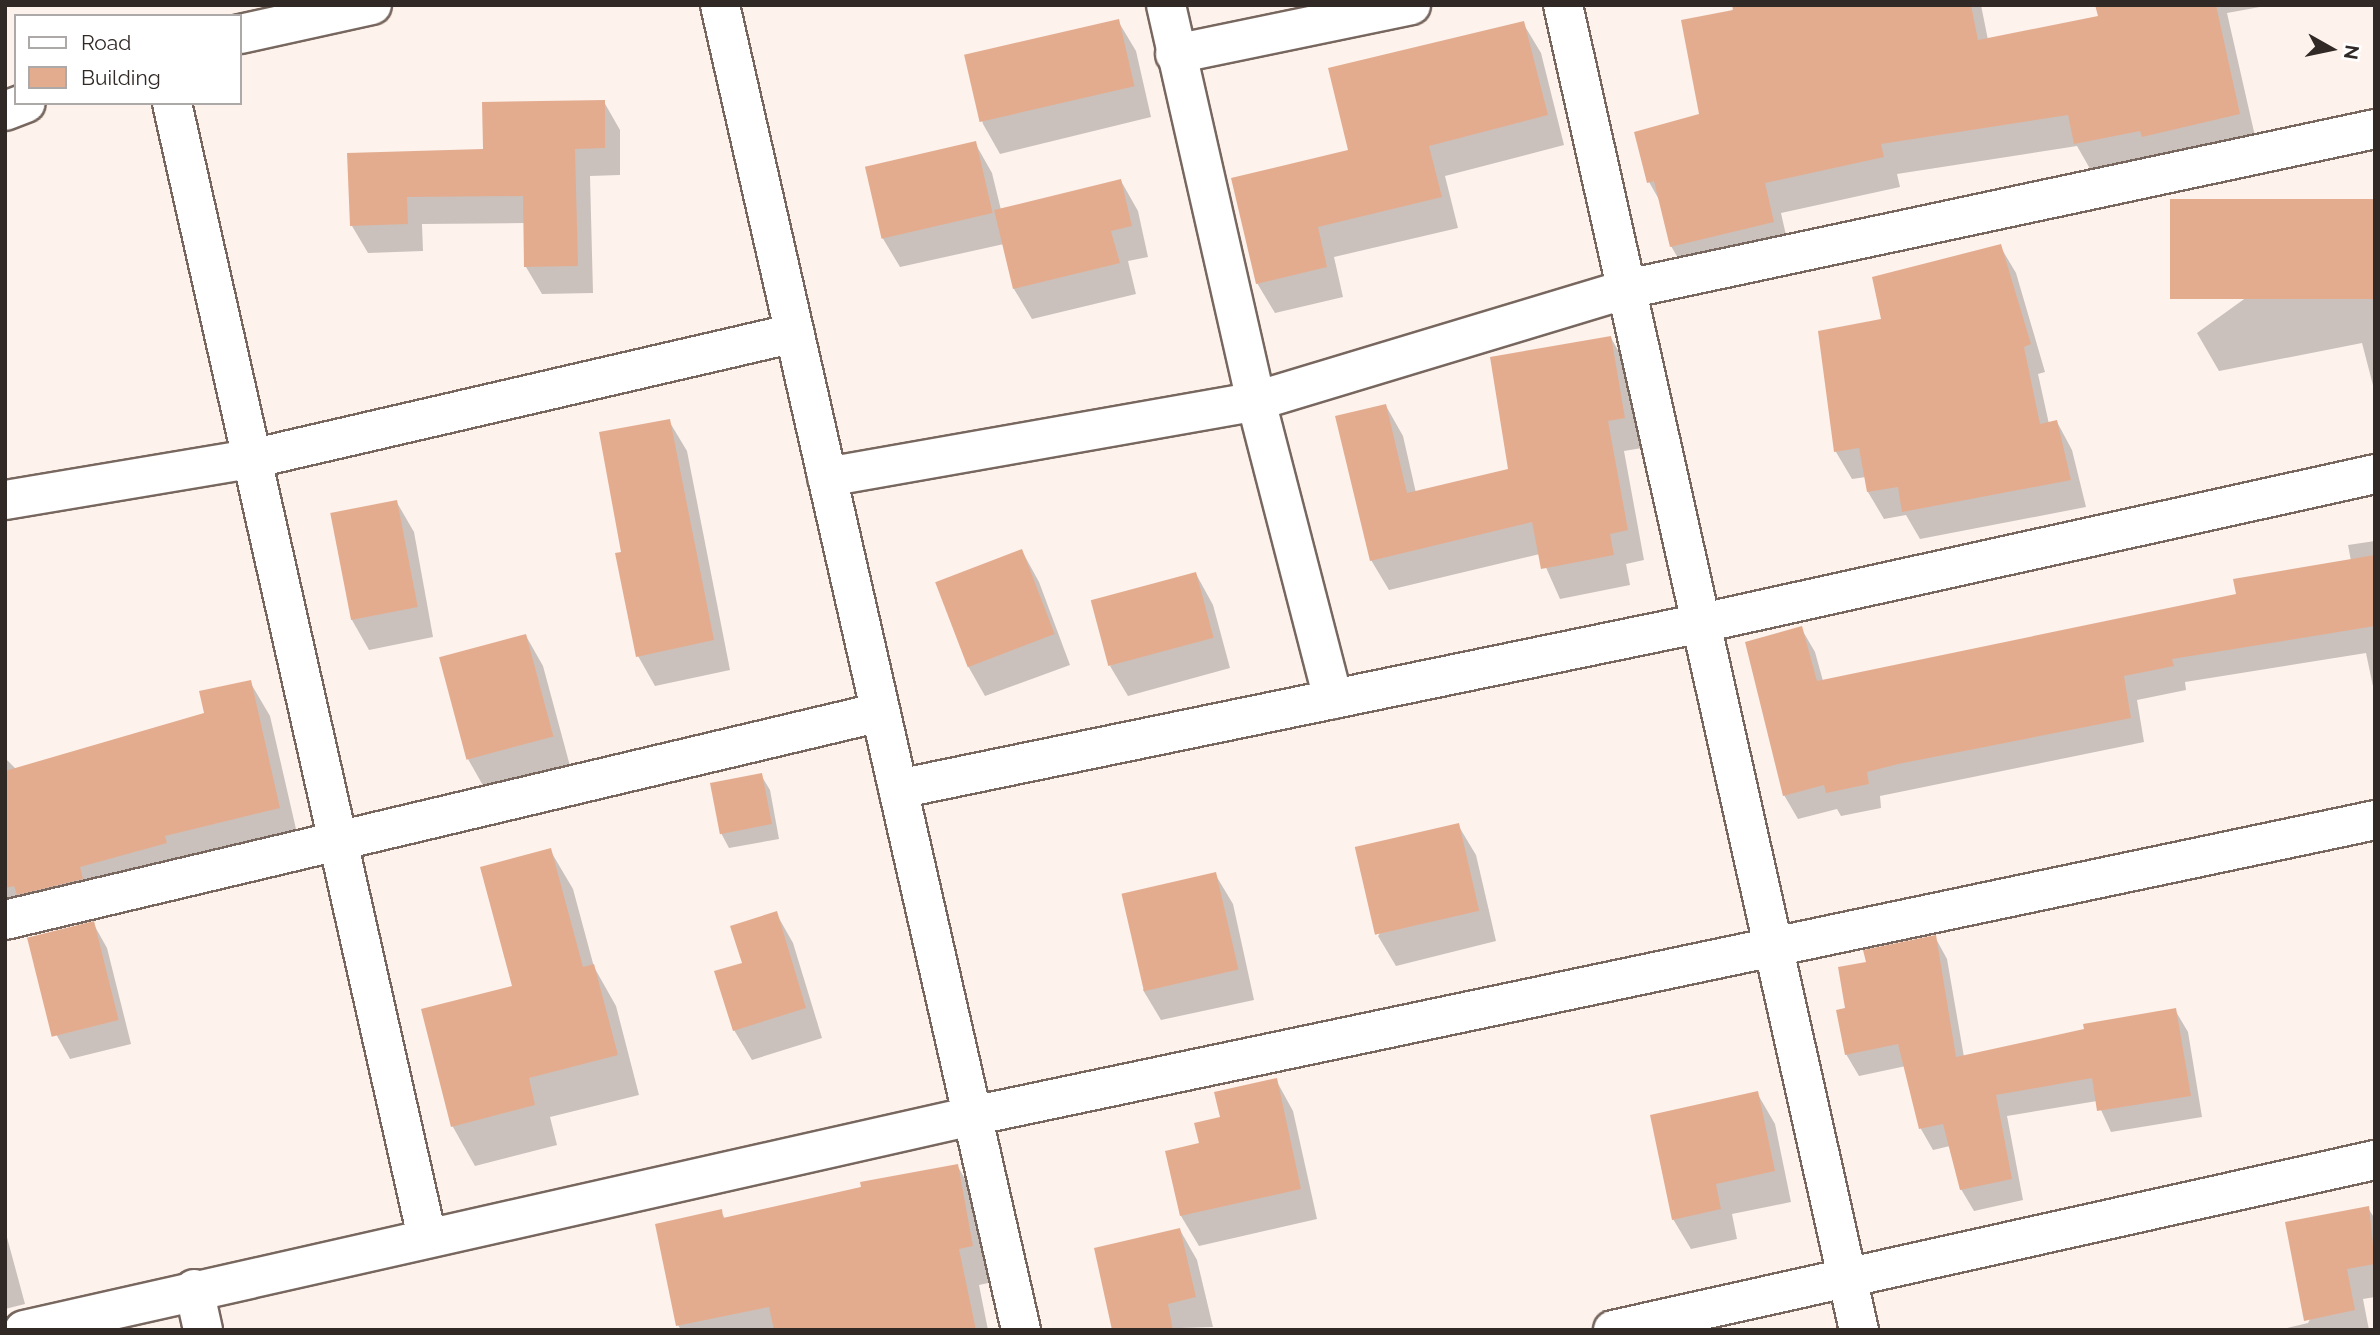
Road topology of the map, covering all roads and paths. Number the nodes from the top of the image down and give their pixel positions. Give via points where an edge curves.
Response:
1 (373, 5) edge
2 (720, 5) edge
3 (1166, 5) edge
4 (1411, 5) edge
5 (1563, 5) edge
6 (242, 34) edge
7 (1175, 54) junction
8 (172, 105) edge
9 (2375, 129) edge
10 (1627, 289) junction
11 (795, 334) junction
12 (1256, 401) junction
13 (251, 459) junction
14 (2375, 474) edge
15 (827, 477) junction
16 (5, 500) edge
17 (1702, 623) junction
18 (1333, 699) junction
19 (881, 712) junction
20 (898, 789) junction
21 (2375, 820) edge
22 (338, 841) junction
23 (5, 920) edge
24 (1773, 944) junction
25 (972, 1116) junction
26 (2375, 1160) edge
27 (427, 1237) junction
28 (1847, 1278) junction
29 (194, 1289) junction
30 (104, 1321) edge
31 (24, 1330) edge
32 (204, 1330) edge
33 (1021, 1330) edge
34 (1613, 1330) edge
35 (1859, 1330) edge

1 - 6 street
2 - 11 street
3 - 7 street
4 - 7 street
5 - 10 street
7 - 12 street
8 - 13 street
9 - 10 street
10 - 12 street
10 - 17 street
11 - 13 street
11 - 15 street
12 - 15 street
12 - 18 street
13 - 16 street
13 - 22 street
14 - 17 street
15 - 19 street
17 - 18 street
17 - 24 street
18 - 20 street
19 - 20 street
19 - 22 street
20 - 25 street
21 - 24 street
22 - 23 street
22 - 27 street
24 - 25 street
24 - 28 street
25 - 27 street
25 - 33 street
26 - 28 street
27 - 29 street
28 - 34 street
28 - 35 street
29 - 30 street
29 - 32 street
30 - 31 street

